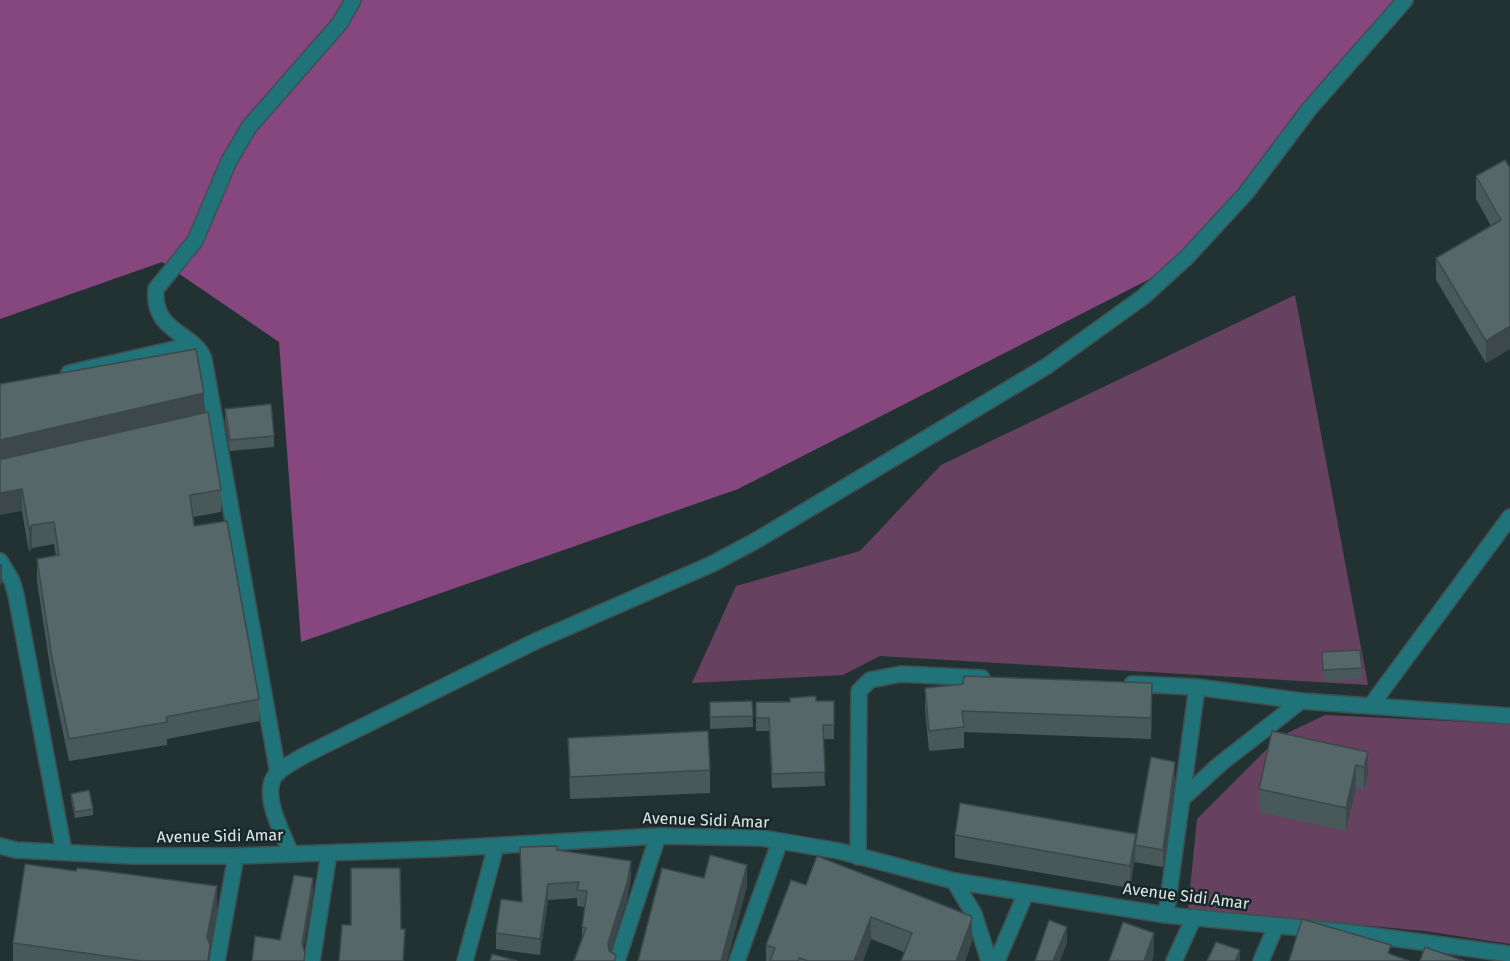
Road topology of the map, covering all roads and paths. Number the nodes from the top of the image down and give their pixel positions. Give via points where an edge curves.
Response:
1 (353, 0) edge
2 (1405, 0) edge
3 (192, 345) junction
4 (57, 376) edge
5 (1510, 517) edge
6 (0, 561) edge
7 (996, 678) edge
8 (1114, 684) edge
9 (1197, 687) junction
10 (1301, 701) junction
11 (1372, 704) junction
12 (1510, 716) edge
13 (278, 773) junction
14 (1184, 797) junction
15 (658, 836) junction
16 (780, 842) junction
17 (0, 846) edge
18 (496, 846) junction
19 (64, 852) junction
20 (329, 853) junction
21 (291, 854) junction
22 (236, 856) junction
23 (858, 857) junction
24 (954, 881) junction
25 (1026, 893) junction
26 (1166, 915) junction
27 (1194, 917) junction
28 (1276, 926) junction
29 (1510, 954) edge
30 (217, 961) edge
31 (312, 961) edge
32 (465, 961) edge
33 (617, 961) edge
34 (736, 961) edge
35 (989, 961) edge
36 (996, 961) edge
37 (1174, 961) edge
38 (1261, 961) edge

1 - 3 street via 340,23 249,128 229,161 195,241 156,289 158,311
2 - 13 street via 1310,108 1246,193 1186,258 1143,297 1047,366 712,564 536,641 305,755
3 - 4 street
3 - 13 street via 204,359 209,425
5 - 11 street
6 - 19 street via 16,595
7 - 23 street via 901,674 870,680 859,691
8 - 9 street
9 - 10 street
9 - 14 street
10 - 11 street
10 - 14 street
11 - 12 street
13 - 21 street via 272,782 270,799
14 - 26 street
15 - 16 street, Avenue Sidi Amar via 762,838
15 - 18 street, Avenue Sidi Amar
15 - 33 street
16 - 23 street, Avenue Sidi Amar
16 - 34 street
17 - 19 street, Avenue Sidi Amar
18 - 20 street, Avenue Sidi Amar
18 - 32 street
19 - 22 street, Avenue Sidi Amar
20 - 21 street, Avenue Sidi Amar
20 - 31 street
21 - 22 street, Avenue Sidi Amar
22 - 30 street
23 - 24 street, Avenue Sidi Amar
24 - 25 street, Avenue Sidi Amar
24 - 35 street via 974,914
25 - 26 street, Avenue Sidi Amar
25 - 36 street
26 - 27 street, Avenue Sidi Amar
27 - 28 street, Avenue Sidi Amar
27 - 37 street
28 - 29 street, Avenue Sidi Amar
28 - 38 street

